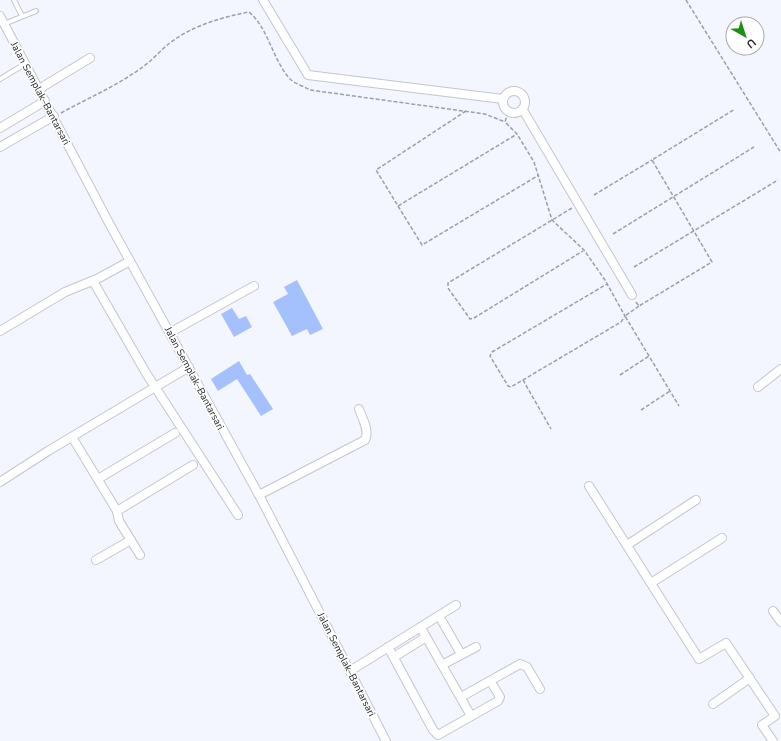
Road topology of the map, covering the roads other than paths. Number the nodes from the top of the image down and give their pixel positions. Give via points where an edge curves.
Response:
1 (14, 0) edge
2 (263, 0) edge
3 (36, 11) dead end
4 (0, 16) edge
5 (22, 16) junction
6 (4, 24) junction
7 (90, 58) dead end
8 (25, 64) junction
9 (0, 79) edge
10 (39, 89) junction
11 (503, 98) junction
12 (45, 101) junction
13 (523, 110) junction
14 (54, 116) junction
15 (0, 128) edge
16 (0, 147) edge
17 (130, 261) junction
18 (93, 281) junction
19 (254, 286) dead end
20 (632, 295) road end
21 (0, 331) edge
22 (171, 332) junction
23 (189, 367) junction
24 (781, 369) edge
25 (155, 387) junction
26 (758, 387) dead end
27 (359, 409) dead end
28 (175, 433) dead end
29 (72, 437) junction
30 (193, 465) dead end
31 (98, 479) junction
32 (0, 482) edge
33 (589, 486) dead end
34 (259, 495) junction
35 (696, 500) dead end
36 (117, 511) junction
37 (238, 516) dead end
38 (722, 538) dead end
39 (131, 540) junction
40 (627, 545) junction
41 (140, 554) dead end
42 (96, 560) dead end
43 (651, 583) junction
44 (456, 605) dead end
45 (773, 611) dead end
46 (438, 616) junction
47 (781, 622) edge
48 (421, 628) junction
49 (426, 637) junction
50 (388, 647) junction
51 (476, 647) dead end
52 (461, 654) junction
53 (394, 657) junction
54 (442, 665) junction
55 (350, 671) junction
56 (750, 678) junction
57 (491, 682) junction
58 (540, 689) dead end
59 (461, 697) junction
60 (713, 704) dead end
61 (471, 716) junction
62 (386, 741) edge
63 (773, 741) edge

1 - 5 lane
2 - 11 street via 308,75
3 - 5 lane
4 - 6 street, Jalan Semplak–Bantarsari
5 - 6 lane
6 - 8 street, Jalan Semplak–Bantarsari
7 - 10 street
8 - 9 lane
8 - 10 street, Jalan Semplak–Bantarsari
10 - 12 street, Jalan Semplak–Bantarsari
11 - 13 street via 508,112 516,113
11 - 13 street via 508,92 516,90 523,94 526,102
12 - 14 street, Jalan Semplak–Bantarsari
12 - 15 street
13 - 20 street
14 - 16 street
14 - 17 street, Jalan Semplak–Bantarsari
17 - 18 street
17 - 22 street, Jalan Semplak–Bantarsari
18 - 21 street via 65,292
18 - 25 street
19 - 22 street
22 - 23 street, Jalan Semplak–Bantarsari
23 - 25 street
23 - 34 street, Jalan Semplak–Bantarsari
24 - 26 street
25 - 29 street
25 - 37 street
27 - 34 street via 368,436 365,440
28 - 31 street
29 - 31 street
29 - 32 street
30 - 36 street
31 - 36 street
33 - 40 street
34 - 55 street, Jalan Semplak–Bantarsari
35 - 40 street
36 - 39 street via 119,521
38 - 43 street
39 - 41 street
39 - 42 street
40 - 43 street
43 - 56 street via 699,659 726,643
44 - 46 street
45 - 47 street
46 - 48 street
46 - 52 street
48 - 49 street
48 - 50 street
49 - 53 street
49 - 54 street
50 - 53 street
50 - 55 street
51 - 52 street
52 - 54 street
53 - 61 street via 436,734
54 - 59 street
55 - 62 street, Jalan Semplak–Bantarsari
56 - 60 street
56 - 63 street via 775,716 762,725
57 - 58 street via 520,664 524,665
57 - 59 street
57 - 61 street via 500,699
59 - 61 street

